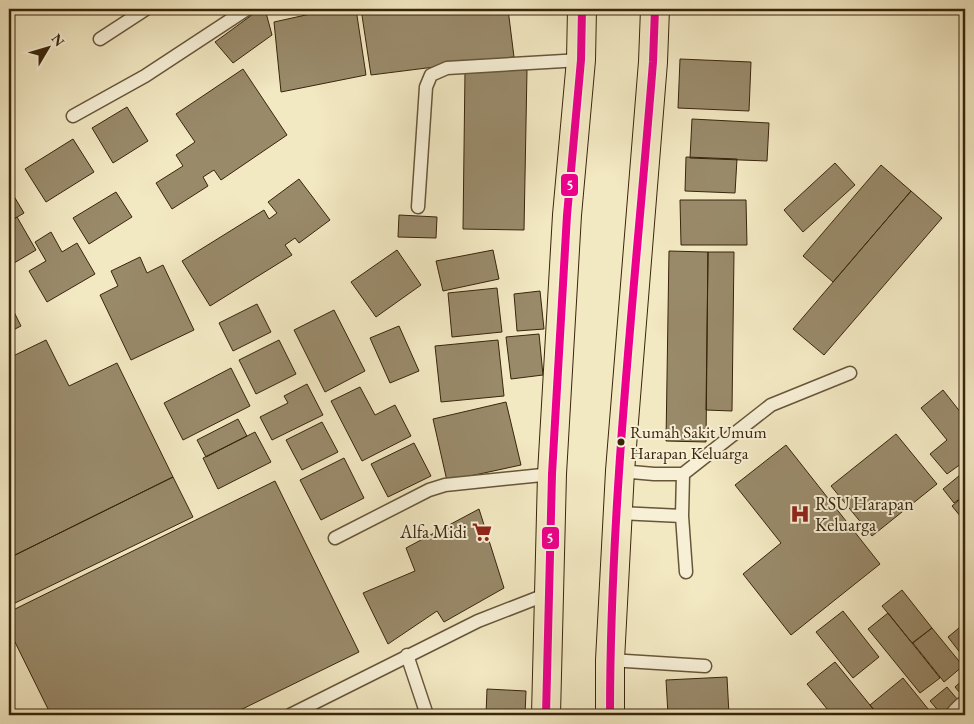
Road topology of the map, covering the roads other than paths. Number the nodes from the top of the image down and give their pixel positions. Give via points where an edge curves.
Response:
1 (146, 9) edge
2 (247, 9) edge
3 (582, 9) edge
4 (655, 9) edge
5 (100, 39) dead end
6 (581, 60) junction
7 (73, 116) dead end
8 (418, 207) dead end
9 (850, 373) dead end
10 (620, 471) junction
11 (552, 474) junction
12 (683, 474) junction
13 (619, 513) junction
14 (682, 516) junction
15 (335, 538) dead end
16 (686, 572) dead end
17 (550, 593) junction
18 (407, 655) junction
19 (610, 660) junction
20 (705, 666) dead end
21 (314, 710) edge
22 (965, 710) edge
23 (290, 715) edge
24 (428, 715) edge
25 (546, 715) edge
26 (610, 715) edge
27 (960, 715) edge

1 - 5 lane
2 - 7 lane via 145,76
3 - 6 highway
4 - 10 highway
6 - 8 lane via 447,68 431,75 426,87
6 - 11 highway
9 - 12 lane via 771,406
10 - 12 lane
10 - 13 highway
11 - 15 lane via 445,485
11 - 17 highway
12 - 14 lane
13 - 14 lane
13 - 19 highway
14 - 16 lane
17 - 18 lane via 478,621
17 - 25 highway
18 - 21 lane
18 - 24 lane
19 - 20 lane
19 - 26 highway
21 - 23 lane
22 - 27 street

